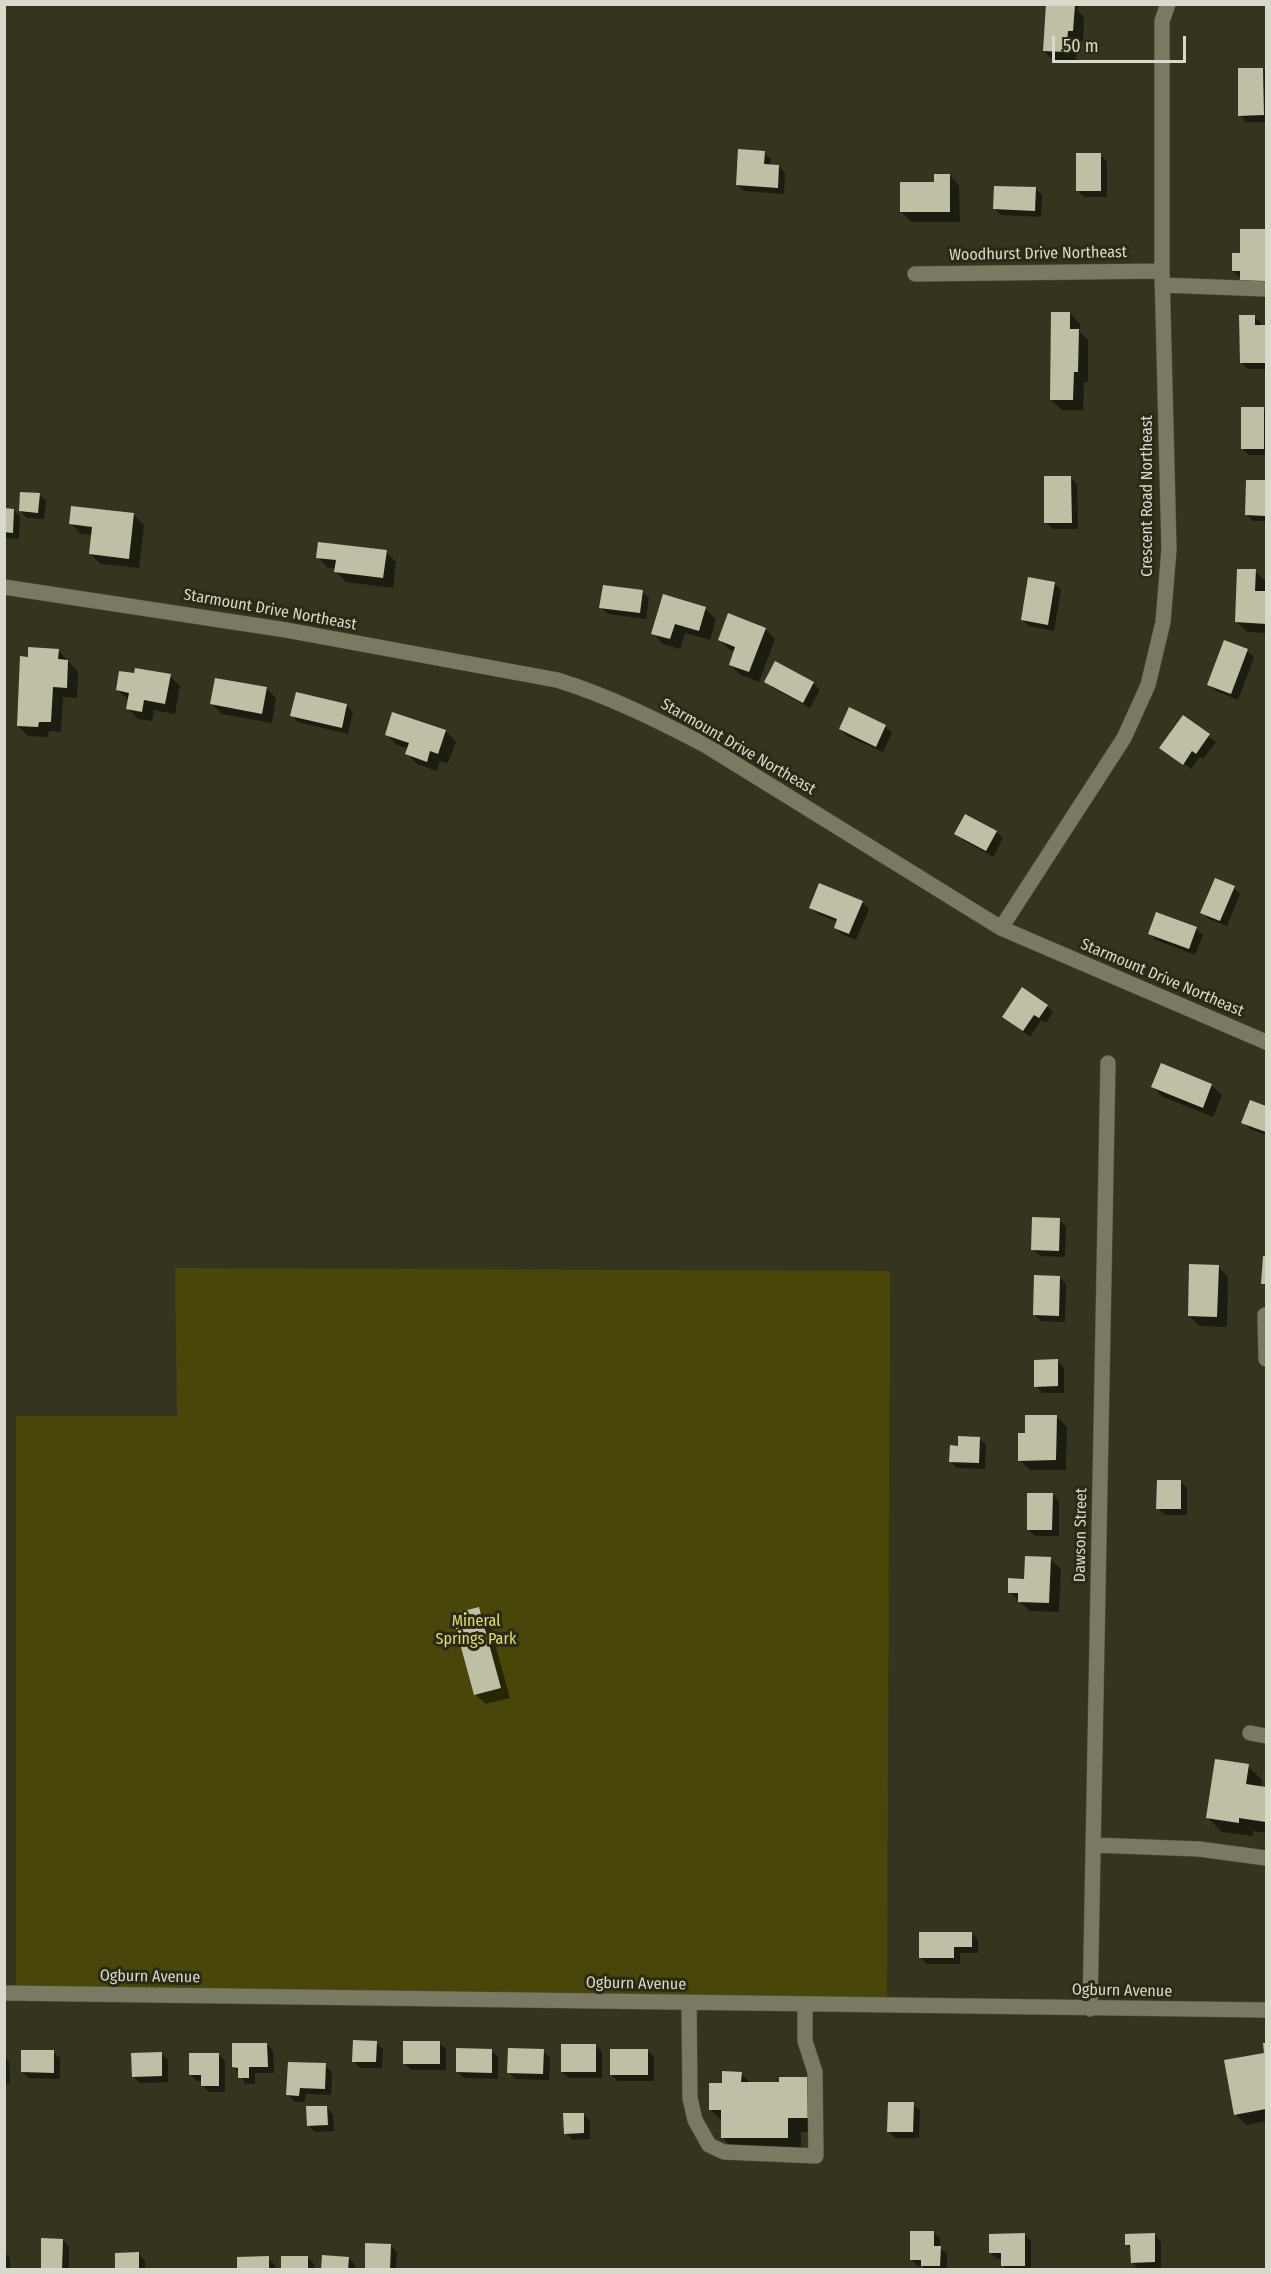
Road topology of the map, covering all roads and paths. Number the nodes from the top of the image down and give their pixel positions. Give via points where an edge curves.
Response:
1 (1156, 4) edge
2 (1168, 4) edge
3 (1162, 21) junction
4 (915, 273) dead end
5 (1162, 278) junction
6 (1266, 289) edge
7 (4, 587) edge
8 (1001, 928) junction
9 (1266, 1042) edge
10 (1108, 1063) dead end
11 (1265, 1316) edge
12 (1266, 1359) edge
13 (1250, 1733) dead end
14 (1266, 1736) edge
15 (1093, 1845) junction
16 (1266, 1858) edge
17 (4, 1993) edge
18 (689, 2003) junction
19 (805, 2005) junction
20 (1090, 2008) junction
21 (1266, 2010) edge

1 - 3 street, Crescent Road Northeast
2 - 3 street, Crescent Road Northeast
3 - 5 street, Crescent Road Northeast
4 - 5 street, Woodhurst Drive Northeast
5 - 6 street, Woodhurst Drive Northeast
5 - 8 street, Crescent Road Northeast via 1169,549 1163,622 1148,685 1124,738
7 - 8 street, Starmount Drive Northeast via 286,630 588,689 705,745
8 - 9 street, Starmount Drive Northeast
10 - 15 street, Dawson Street
11 - 12 street
13 - 14 street
15 - 16 street
15 - 20 street, Dawson Street
17 - 18 street, Ogburn Avenue
18 - 19 street, Ogburn Avenue
18 - 19 street via 690,2098 695,2120 709,2145 724,2152 816,2156 815,2072 806,2041
19 - 20 street, Ogburn Avenue
20 - 21 street, Ogburn Avenue

